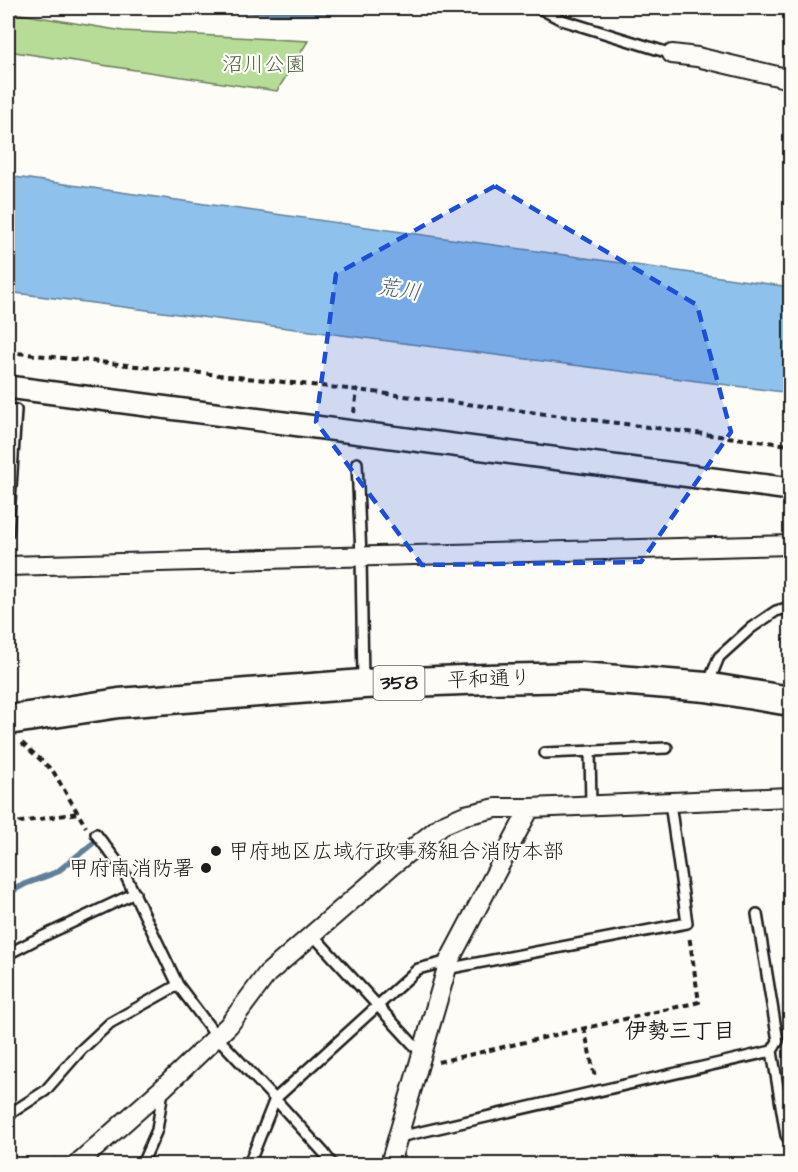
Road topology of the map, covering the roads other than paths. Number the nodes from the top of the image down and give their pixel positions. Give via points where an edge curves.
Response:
1 (539, 8) edge
2 (672, 54) joint
3 (790, 79) edge
4 (8, 387) edge
5 (16, 410) dead end
6 (357, 462) dead end
7 (790, 489) edge
8 (8, 533) edge
9 (790, 545) edge
10 (361, 556) junction
11 (8, 566) edge
12 (790, 607) edge
13 (363, 684) junction
14 (706, 687) junction
15 (790, 701) edge
16 (14, 731) edge
17 (667, 748) dead end
18 (590, 752) junction
19 (545, 753) dead end
20 (790, 797) edge
21 (670, 803) junction
22 (591, 806) junction
23 (530, 808) junction
24 (96, 834) road end
25 (135, 893) junction
26 (758, 914) dead end
27 (312, 934) junction
28 (8, 954) edge
29 (447, 965) junction
30 (178, 985) junction
31 (377, 1006) junction
32 (217, 1037) junction
33 (772, 1051) junction
34 (419, 1060) junction
35 (163, 1088) junction
36 (276, 1099) junction
37 (8, 1115) edge
38 (789, 1136) edge
39 (397, 1137) junction
40 (77, 1164) edge
41 (142, 1164) edge
42 (249, 1164) edge
43 (332, 1164) edge
44 (390, 1164) edge

1 - 2 lane via 562,20
2 - 3 street
4 - 7 street
5 - 8 lane
6 - 10 lane
9 - 10 street
10 - 11 street
10 - 13 lane
12 - 14 lane via 776,611 751,628 719,657
13 - 14 highway, 平和通り / 358 via 581,677
13 - 16 highway, 平和通り / 358 via 119,703
14 - 15 highway, 平和通り / 358
17 - 18 lane
18 - 19 lane
18 - 22 lane
20 - 21 street
21 - 22 street
21 - 29 lane via 687,923
22 - 23 street
23 - 27 street via 496,808 442,825
23 - 29 street
24 - 25 lane
25 - 28 lane
25 - 30 lane
26 - 33 lane via 778,1041
27 - 31 lane
27 - 32 street via 267,974
29 - 31 lane via 418,969
29 - 34 street
30 - 32 lane
30 - 37 lane via 110,1023 45,1091
31 - 34 lane
31 - 36 lane
32 - 35 street
32 - 36 lane
33 - 38 lane
33 - 39 lane
34 - 39 street
35 - 40 street
35 - 41 lane via 157,1130
36 - 42 lane
36 - 43 lane
39 - 44 street

